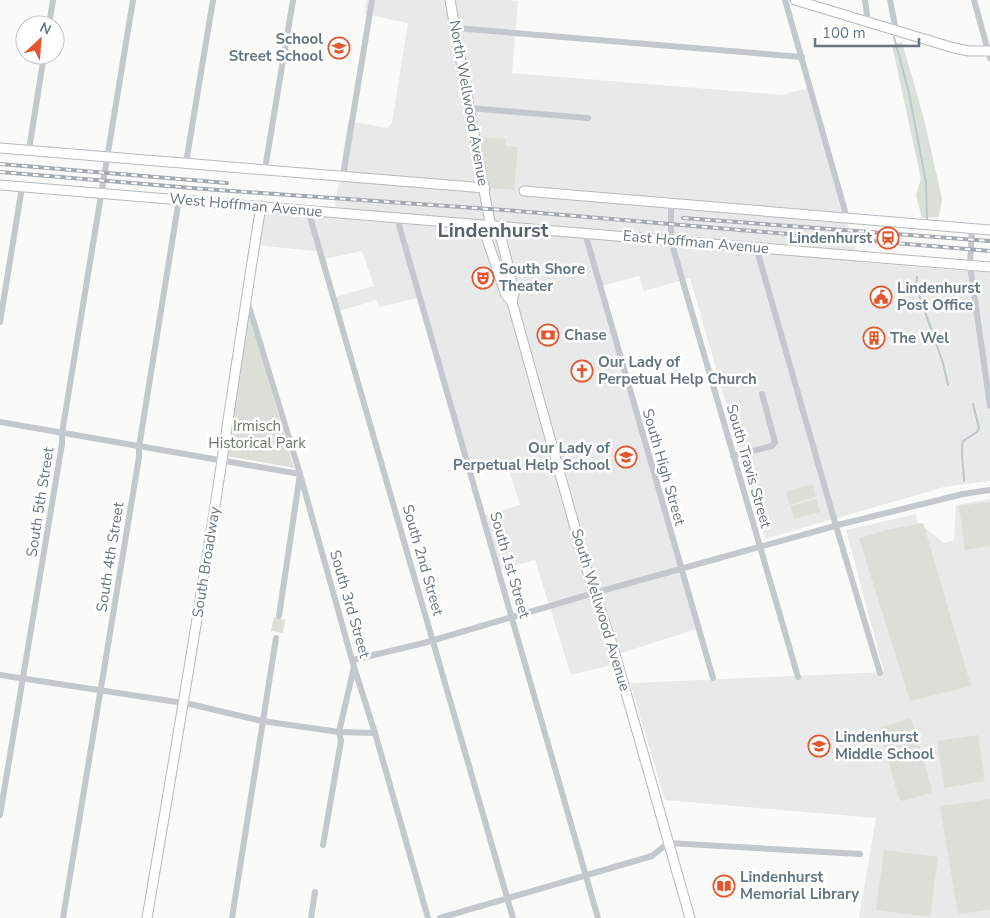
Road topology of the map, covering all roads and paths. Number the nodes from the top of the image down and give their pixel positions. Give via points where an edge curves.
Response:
1 (53, 0) edge
2 (133, 0) edge
3 (212, 0) edge
4 (293, 0) edge
5 (372, 0) edge
6 (450, 0) edge
7 (784, 0) edge
8 (795, 0) edge
9 (865, 0) edge
10 (890, 0) edge
11 (974, 0) edge
12 (51, 15) edge
13 (868, 22) junction
14 (455, 28) junction
15 (896, 30) junction
16 (989, 54) edge
17 (802, 57) junction
18 (42, 65) edge
19 (470, 108) junction
20 (588, 118) dead end
21 (0, 148) edge
22 (29, 150) junction
23 (108, 156) junction
24 (186, 162) junction
25 (265, 170) junction
26 (343, 176) junction
27 (0, 185) edge
28 (22, 187) junction
29 (484, 188) junction
30 (524, 191) dead end
31 (102, 193) junction
32 (179, 199) junction
33 (671, 204) junction
34 (261, 206) junction
35 (487, 207) joint
36 (308, 210) junction
37 (397, 218) junction
38 (847, 218) junction
39 (492, 226) junction
40 (972, 228) junction
41 (990, 230) edge
42 (585, 233) junction
43 (671, 241) junction
44 (756, 247) junction
45 (970, 265) junction
46 (990, 267) edge
47 (246, 296) junction
48 (0, 322) edge
49 (762, 394) dead end
50 (990, 406) edge
51 (0, 422) edge
52 (62, 433) junction
53 (139, 447) junction
54 (733, 456) junction
55 (222, 460) junction
56 (300, 474) junction
57 (990, 490) edge
58 (836, 526) junction
59 (760, 547) junction
60 (681, 569) junction
61 (594, 594) junction
62 (279, 616) dead end
63 (512, 618) junction
64 (276, 638) dead end
65 (434, 641) junction
66 (354, 664) junction
67 (880, 672) dead end
68 (0, 675) edge
69 (798, 677) dead end
70 (23, 678) junction
71 (713, 678) dead end
72 (100, 690) junction
73 (184, 703) junction
74 (262, 721) junction
75 (339, 732) junction
76 (375, 733) junction
77 (0, 815) edge
78 (668, 843) junction
79 (323, 844) dead end
80 (860, 854) dead end
81 (586, 876) junction
82 (315, 892) dead end
83 (507, 899) junction
84 (63, 918) edge
85 (148, 918) edge
86 (232, 918) edge
87 (311, 918) edge
88 (428, 918) edge
89 (440, 918) edge
90 (513, 918) edge
91 (598, 918) edge
92 (690, 918) edge

1 - 12 street
2 - 23 street, South 5th Street
3 - 24 street
4 - 25 street
5 - 26 street
6 - 14 main road, North Wellwood Avenue
7 - 17 street
8 - 13 main road
9 - 13 street
10 - 15 street
11 - 16 street
13 - 15 main road
14 - 17 street
14 - 19 main road, North Wellwood Avenue
15 - 16 main road via 954,48
17 - 38 street
18 - 22 street
19 - 20 street
19 - 29 main road, North Wellwood Avenue
21 - 22 main road
22 - 23 main road
23 - 24 main road
23 - 31 street, South 5th Street
24 - 25 main road
25 - 26 main road
26 - 29 main road
27 - 28 main road, West Hoffman Avenue
28 - 31 main road, West Hoffman Avenue
28 - 48 street
29 - 35 main road, North Wellwood Avenue
30 - 33 main road
31 - 32 main road, West Hoffman Avenue
31 - 52 street, South 5th Street
32 - 34 main road, West Hoffman Avenue
32 - 53 street, South 4th Street
33 - 38 main road
33 - 43 street, South Travis Street
34 - 36 main road, West Hoffman Avenue
34 - 47 main road, South Broadway
35 - 39 main road, South Wellwood Avenue
36 - 37 main road, West Hoffman Avenue
36 - 65 street, South 2nd Street
37 - 39 main road, West Hoffman Avenue
37 - 63 street, South 1st Street
38 - 40 main road
39 - 42 main road, East Hoffman Avenue
39 - 61 main road, South Wellwood Avenue via 501,238 513,284 512,302
40 - 41 main road
40 - 45 street
42 - 43 main road, East Hoffman Avenue
42 - 60 street, South High Street
43 - 44 main road, East Hoffman Avenue
43 - 54 street, South Travis Street
44 - 45 main road, East Hoffman Avenue
44 - 58 street
45 - 46 main road, East Hoffman Avenue
45 - 50 street
47 - 55 main road, South Broadway
47 - 56 street, South 3rd Street
49 - 54 street via 775,442 772,446
51 - 52 street
52 - 53 street
52 - 70 street, South 5th Street
53 - 55 street
53 - 72 street, South 4th Street
54 - 59 street, South Travis Street
55 - 56 street
55 - 73 main road, South Broadway
56 - 62 street
56 - 66 street, South 3rd Street
57 - 58 street
58 - 59 street
58 - 67 street
59 - 60 street
59 - 69 street, South Travis Street
60 - 61 street
60 - 71 street, South High Street
61 - 63 street
61 - 78 main road, South Wellwood Avenue via 613,647
63 - 65 street
63 - 81 street, South 1st Street
64 - 74 street
65 - 66 street
65 - 83 street, South 2nd Street
66 - 75 street
66 - 76 street, South 3rd Street
68 - 70 street
70 - 72 street
70 - 77 street, South 5th Street
72 - 73 street
72 - 84 street, South 4th Street
73 - 74 street
73 - 85 main road, South Broadway
74 - 75 street
74 - 86 street
75 - 76 street
75 - 79 street via 342,741
76 - 88 street, South 3rd Street
78 - 80 street
78 - 81 street via 652,856
78 - 92 main road, South Wellwood Avenue
81 - 83 street
81 - 91 street, South 1st Street
82 - 87 street
83 - 89 street
83 - 90 street, South 2nd Street

